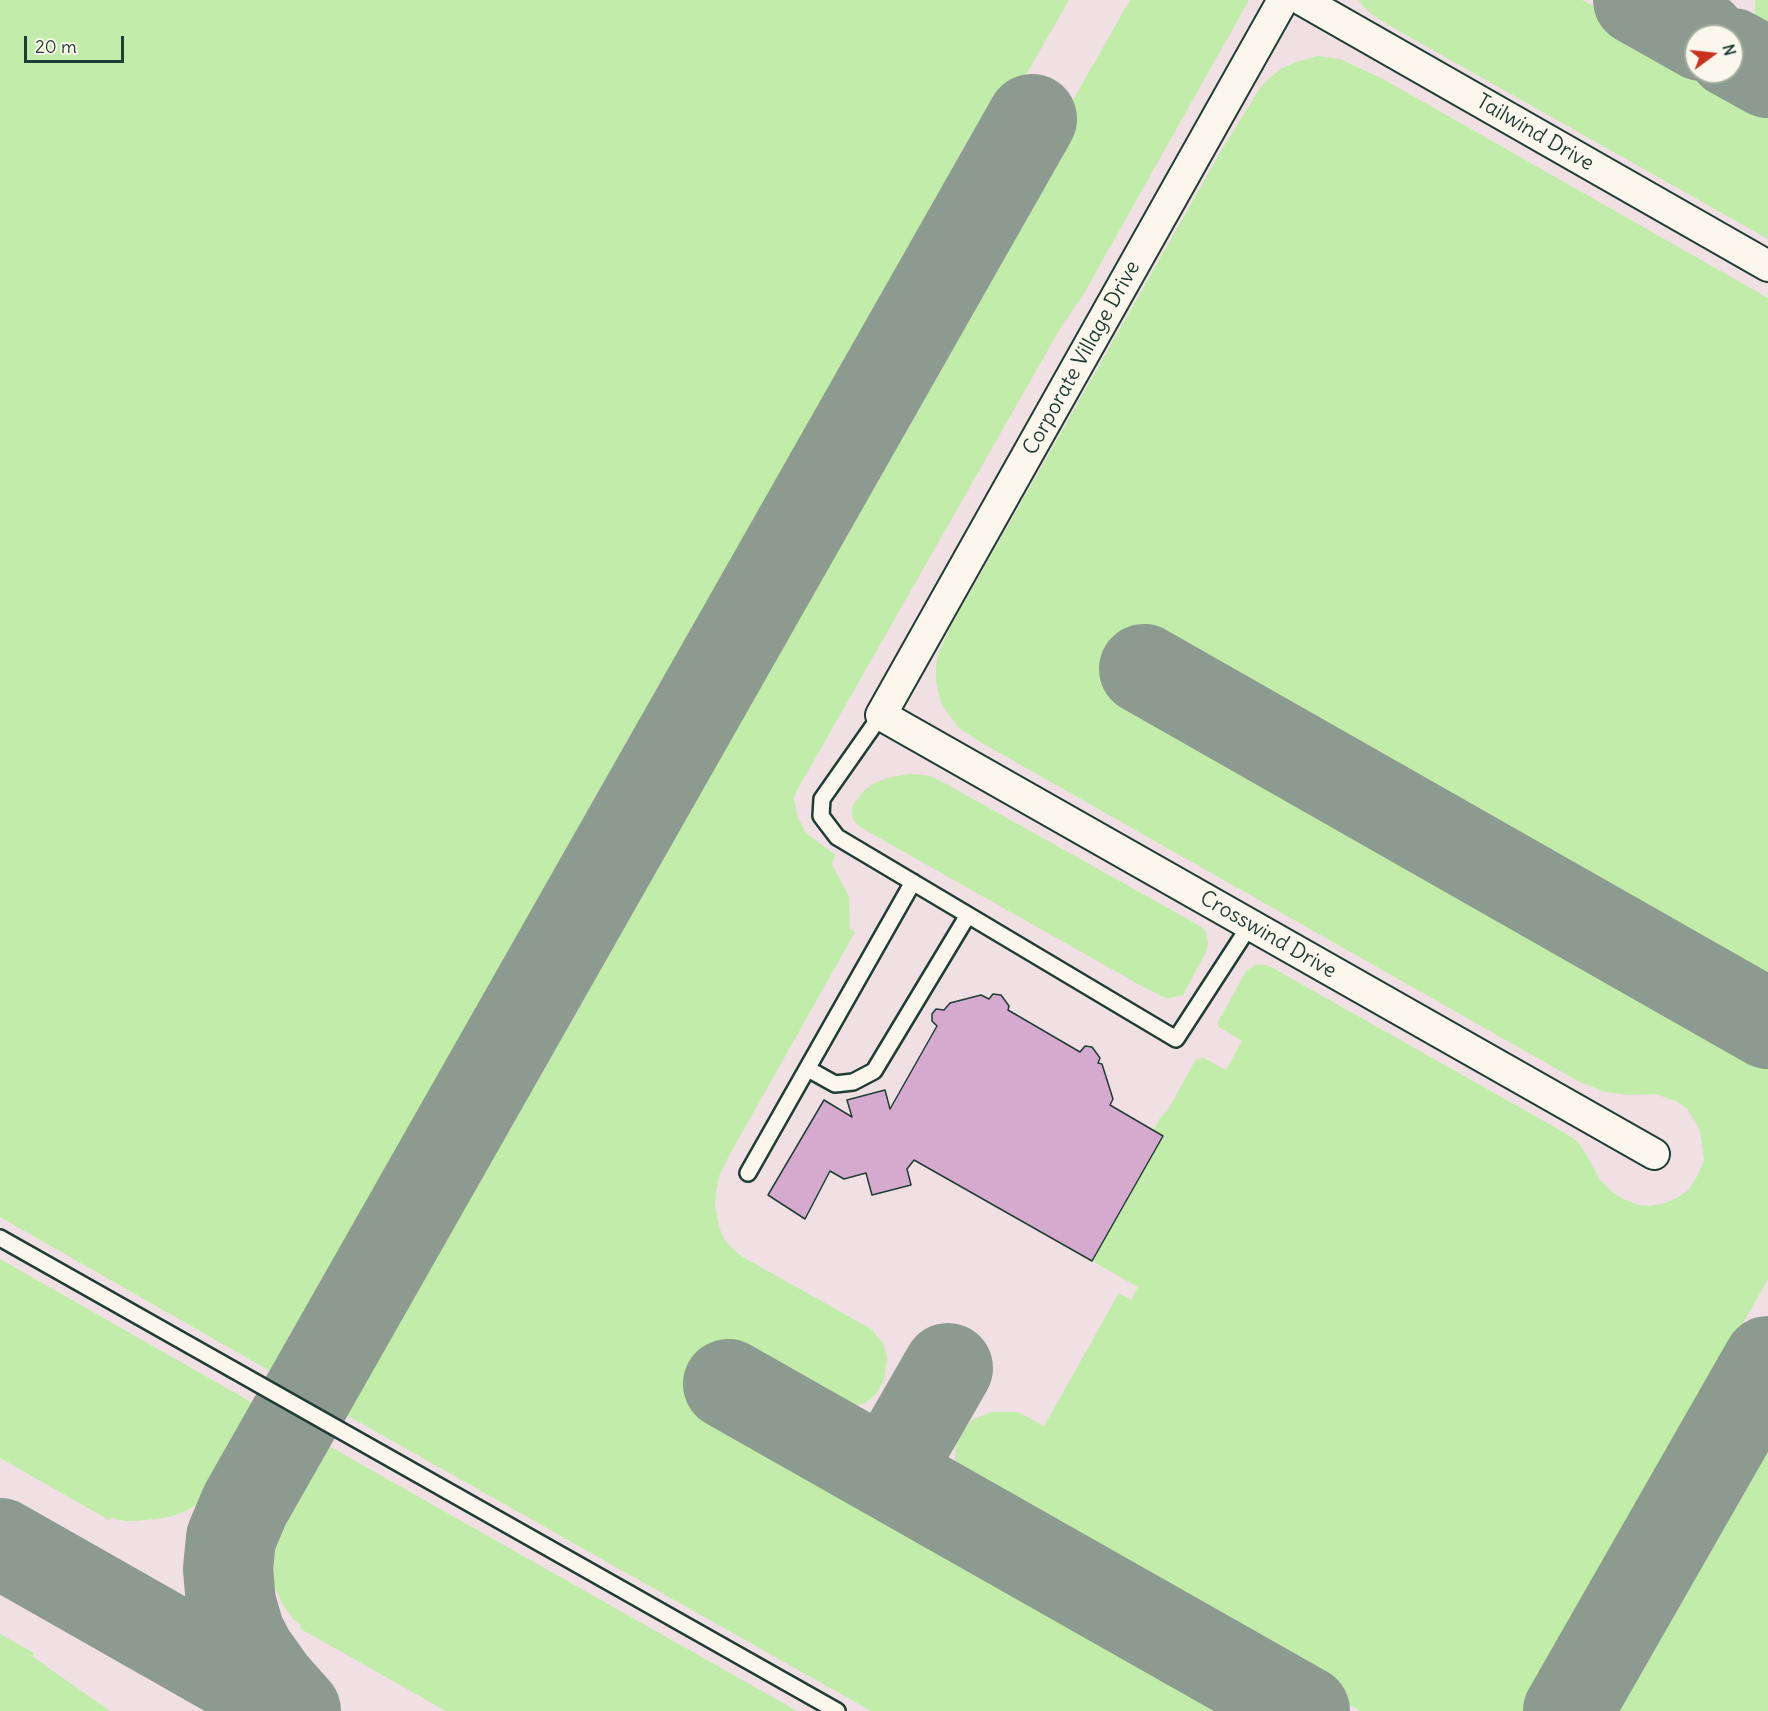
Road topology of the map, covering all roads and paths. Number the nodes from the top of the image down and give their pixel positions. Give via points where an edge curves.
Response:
1 (1283, 0) edge
2 (1302, 0) edge
3 (1768, 266) edge
4 (881, 715) junction
5 (914, 882) junction
6 (968, 915) junction
7 (1250, 925) junction
8 (807, 1069) junction
9 (1654, 1154) dead end
10 (748, 1173) dead end
11 (0, 1238) edge
12 (837, 1711) edge

1 - 4 street, Corporate Village Drive
2 - 3 street, Tailwind Drive
4 - 5 lane via 822,799 821,816 837,837
4 - 7 street, Crosswind Drive
5 - 6 lane
5 - 8 lane
6 - 7 lane via 1176,1039
6 - 8 lane via 874,1071 853,1082 835,1084
7 - 9 street, Crosswind Drive
8 - 10 lane
11 - 12 lane

